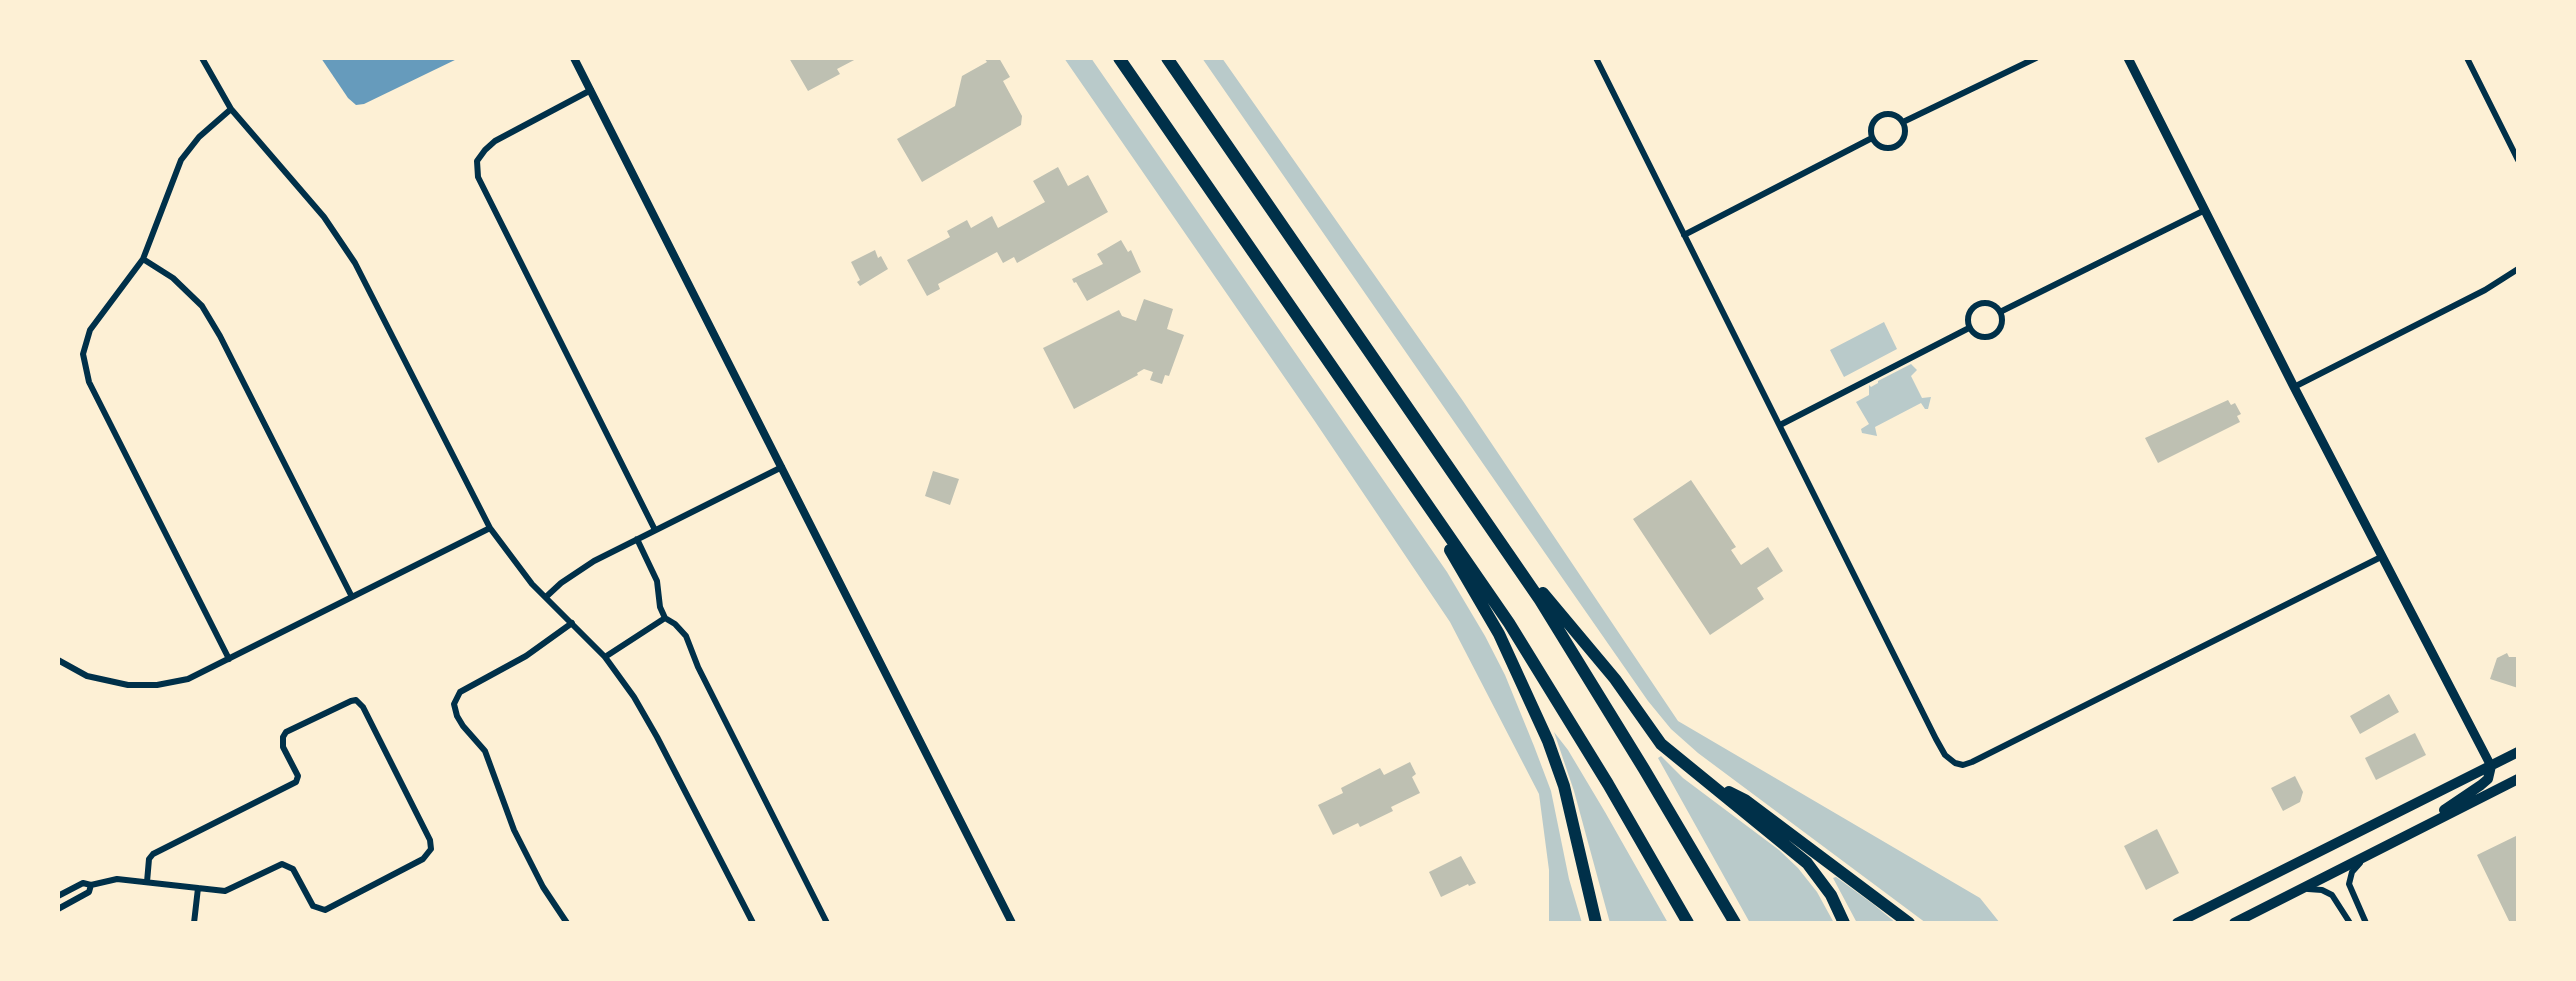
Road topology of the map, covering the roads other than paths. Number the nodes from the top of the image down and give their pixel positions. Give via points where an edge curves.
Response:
1 (202, 58) edge
2 (574, 58) edge
3 (1119, 58) edge
4 (1167, 58) edge
5 (1596, 58) edge
6 (2036, 58) edge
7 (2128, 58) edge
8 (2467, 58) edge
9 (591, 90) junction
10 (231, 109) junction
11 (1903, 122) junction
12 (1872, 138) junction
13 (2518, 160) edge
14 (2205, 210) junction
15 (1684, 234) junction
16 (143, 259) junction
17 (2518, 269) edge
18 (2000, 312) junction
19 (1969, 328) junction
20 (2294, 387) junction
21 (1780, 425) junction
22 (1394, 453) junction
23 (782, 467) junction
24 (490, 528) junction
25 (655, 530) junction
26 (637, 539) junction
27 (1503, 545) junction
28 (2383, 556) junction
29 (547, 596) junction
30 (352, 597) junction
31 (665, 618) junction
32 (572, 623) junction
33 (606, 657) junction
34 (229, 659) junction
35 (58, 660) edge
36 (2518, 752) edge
37 (2491, 766) junction
38 (1703, 778) junction
39 (2518, 779) edge
40 (2413, 831) junction
41 (2381, 848) junction
42 (1587, 878) junction
43 (147, 882) junction
44 (91, 885) junction
45 (198, 888) junction
46 (2292, 892) junction
47 (58, 896) edge
48 (58, 909) edge
49 (194, 923) edge
50 (567, 923) edge
51 (753, 923) edge
52 (827, 923) edge
53 (1012, 923) edge
54 (1596, 923) edge
55 (1602, 923) edge
56 (1688, 923) edge
57 (1735, 923) edge
58 (1844, 923) edge
59 (1909, 923) edge
60 (2176, 923) edge
61 (2234, 923) edge
62 (2350, 923) edge
63 (2366, 923) edge

1 - 10 street
2 - 9 street
3 - 22 highway
4 - 27 highway
5 - 15 street
6 - 11 street
7 - 14 main road
8 - 13 street
9 - 23 street
9 - 25 street via 495,141 477,161 478,177
10 - 16 street via 181,160
10 - 24 street via 324,217 355,264
11 - 12 street via 1895,115 1880,115 1872,123
11 - 12 street via 1904,136 1895,147 1882,147
12 - 15 street
14 - 18 street
14 - 20 main road
15 - 21 street
16 - 30 street via 173,278 202,306
16 - 34 street via 90,330 83,354 89,382
17 - 20 street
18 - 19 street via 1992,305 1977,305 1969,312
18 - 19 street via 2001,326 1992,336 1979,337
19 - 21 street
20 - 28 main road
21 - 28 street via 1936,739 1945,755 1963,765
22 - 42 highway via 1499,634 1531,700 1564,786
22 - 56 highway via 1509,623
23 - 25 street
23 - 53 street
24 - 29 street
24 - 30 street
25 - 26 street
26 - 29 street via 594,561
26 - 31 street via 657,581
27 - 38 highway via 1615,679 1661,744
27 - 57 highway
28 - 37 main road
29 - 32 street
30 - 34 street
31 - 33 street
31 - 52 street via 686,636
32 - 33 street
32 - 50 street via 526,656 460,692 454,704 463,726 485,751 514,830
33 - 51 street via 657,737
34 - 35 street via 173,683 128,685 88,676
36 - 37 main road
37 - 40 main road via 2481,785
37 - 60 main road
38 - 58 highway via 1807,863
38 - 59 highway via 1745,800
39 - 40 main road
40 - 41 main road
41 - 46 main road
41 - 63 street via 2354,868 2349,879
42 - 54 highway
42 - 55 highway
43 - 44 street via 117,879
43 - 45 street
43 - 45 street via 153,854 296,782 298,776 282,741 286,732 346,702 356,701 363,707 430,840 431,849 423,859 325,910 313,906 293,869 282,864 225,891
44 - 47 street via 83,883
44 - 48 street via 89,892
45 - 49 street
46 - 61 main road
46 - 62 street via 2327,892

